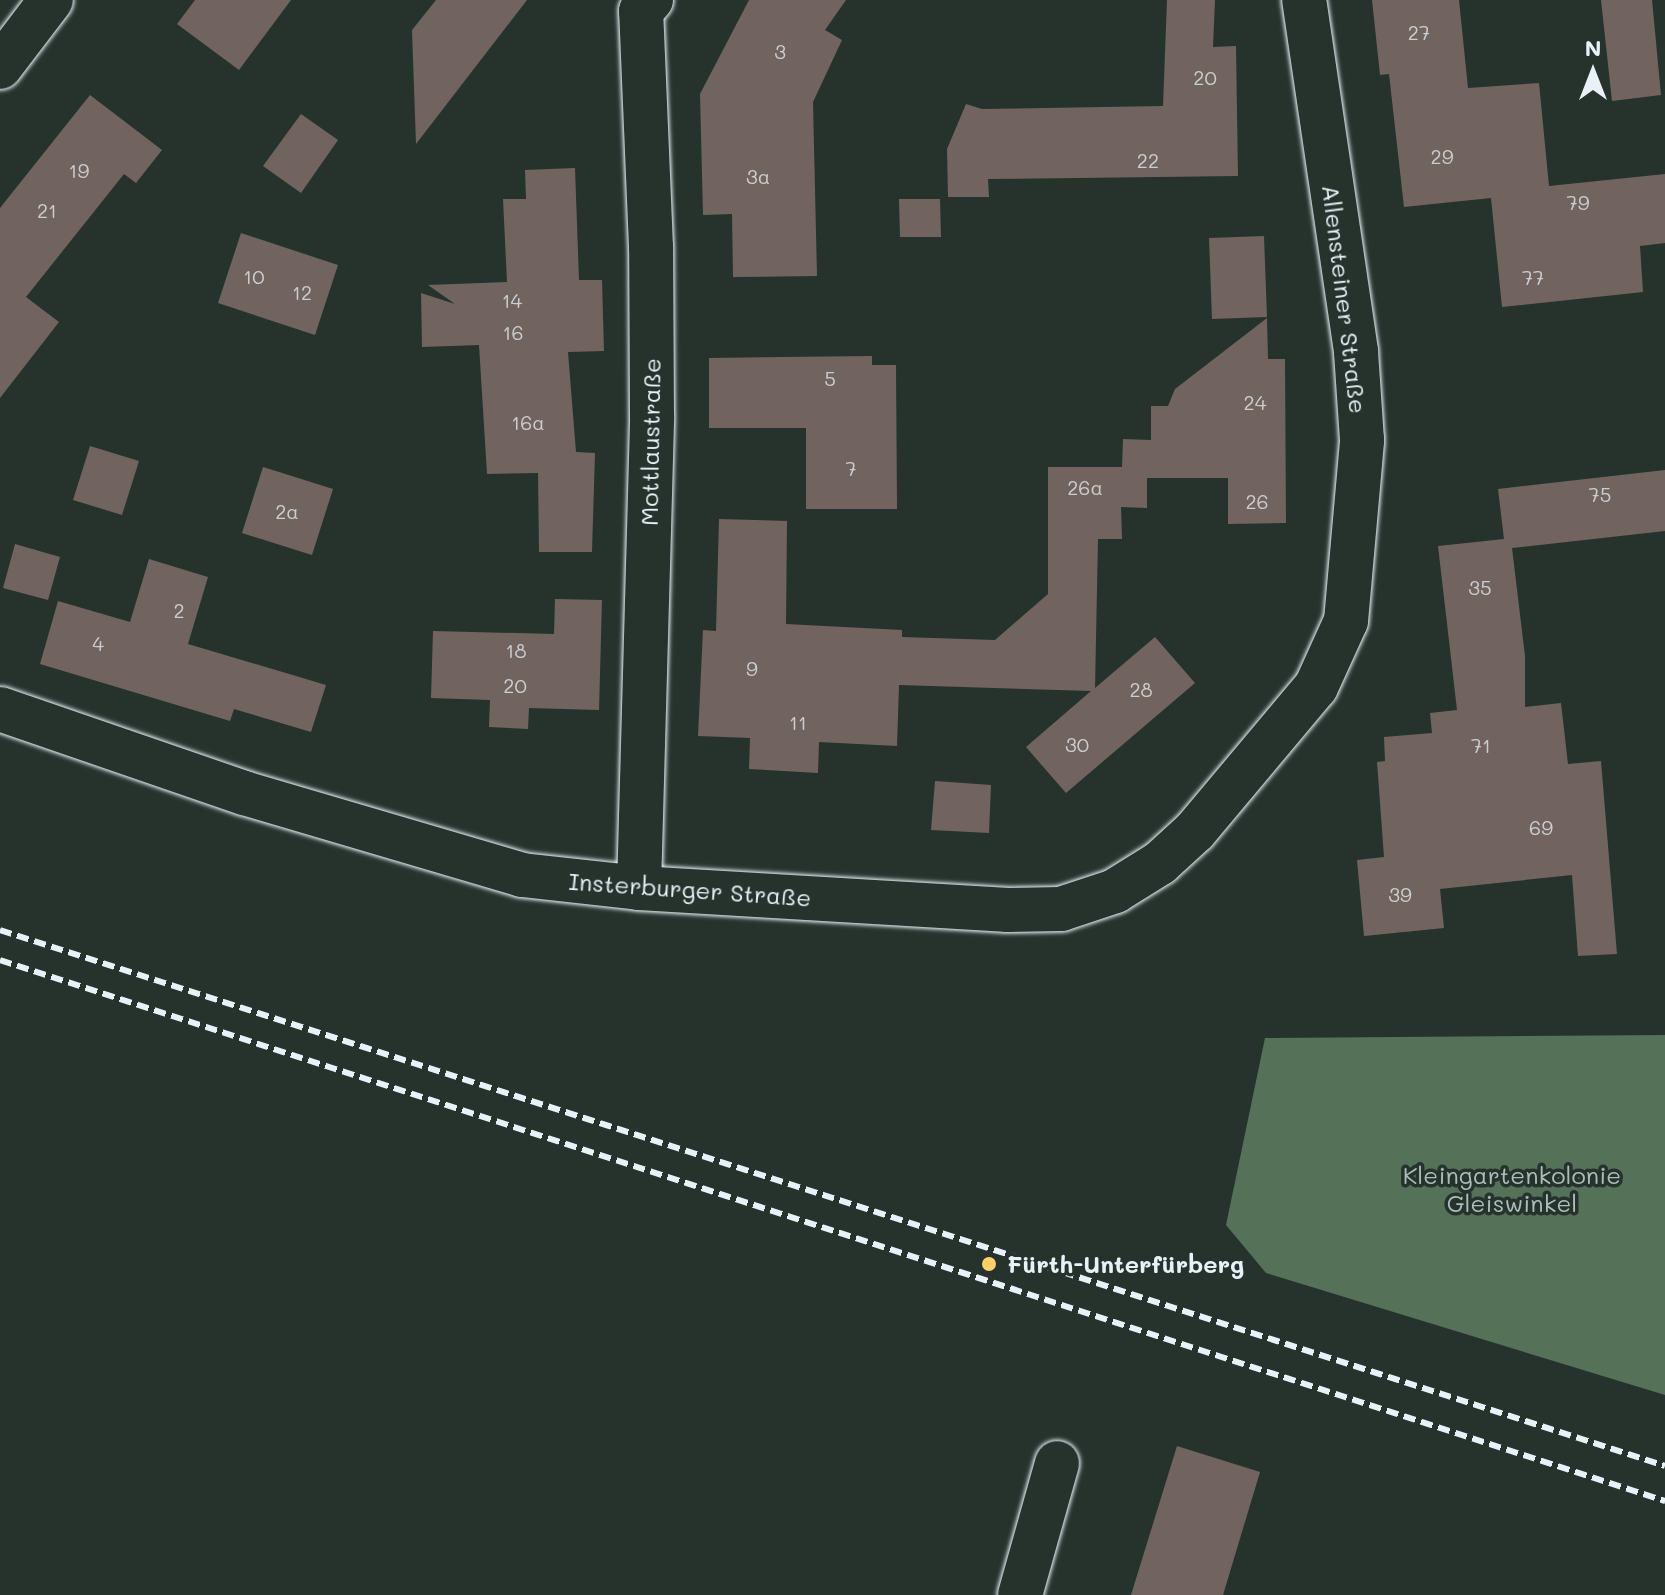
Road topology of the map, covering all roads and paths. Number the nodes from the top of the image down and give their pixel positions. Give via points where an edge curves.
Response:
1 (51, 0) edge
2 (651, 0) edge
3 (1304, 0) edge
4 (0, 67) edge
5 (1316, 687) joint
6 (0, 709) edge
7 (639, 888) junction
8 (1057, 1463) dead end
9 (1020, 1595) edge

1 - 4 street
2 - 7 street, Mottlaustraße via 641,11 652,416
3 - 5 street, Allensteiner Straße via 1356,351 1362,440 1359,522 1346,621
5 - 7 street, Insterburger Straße via 1195,831 1137,879 1088,901 1061,909 1008,910
6 - 7 street, Insterburger Straße via 428,851 522,875
8 - 9 street

